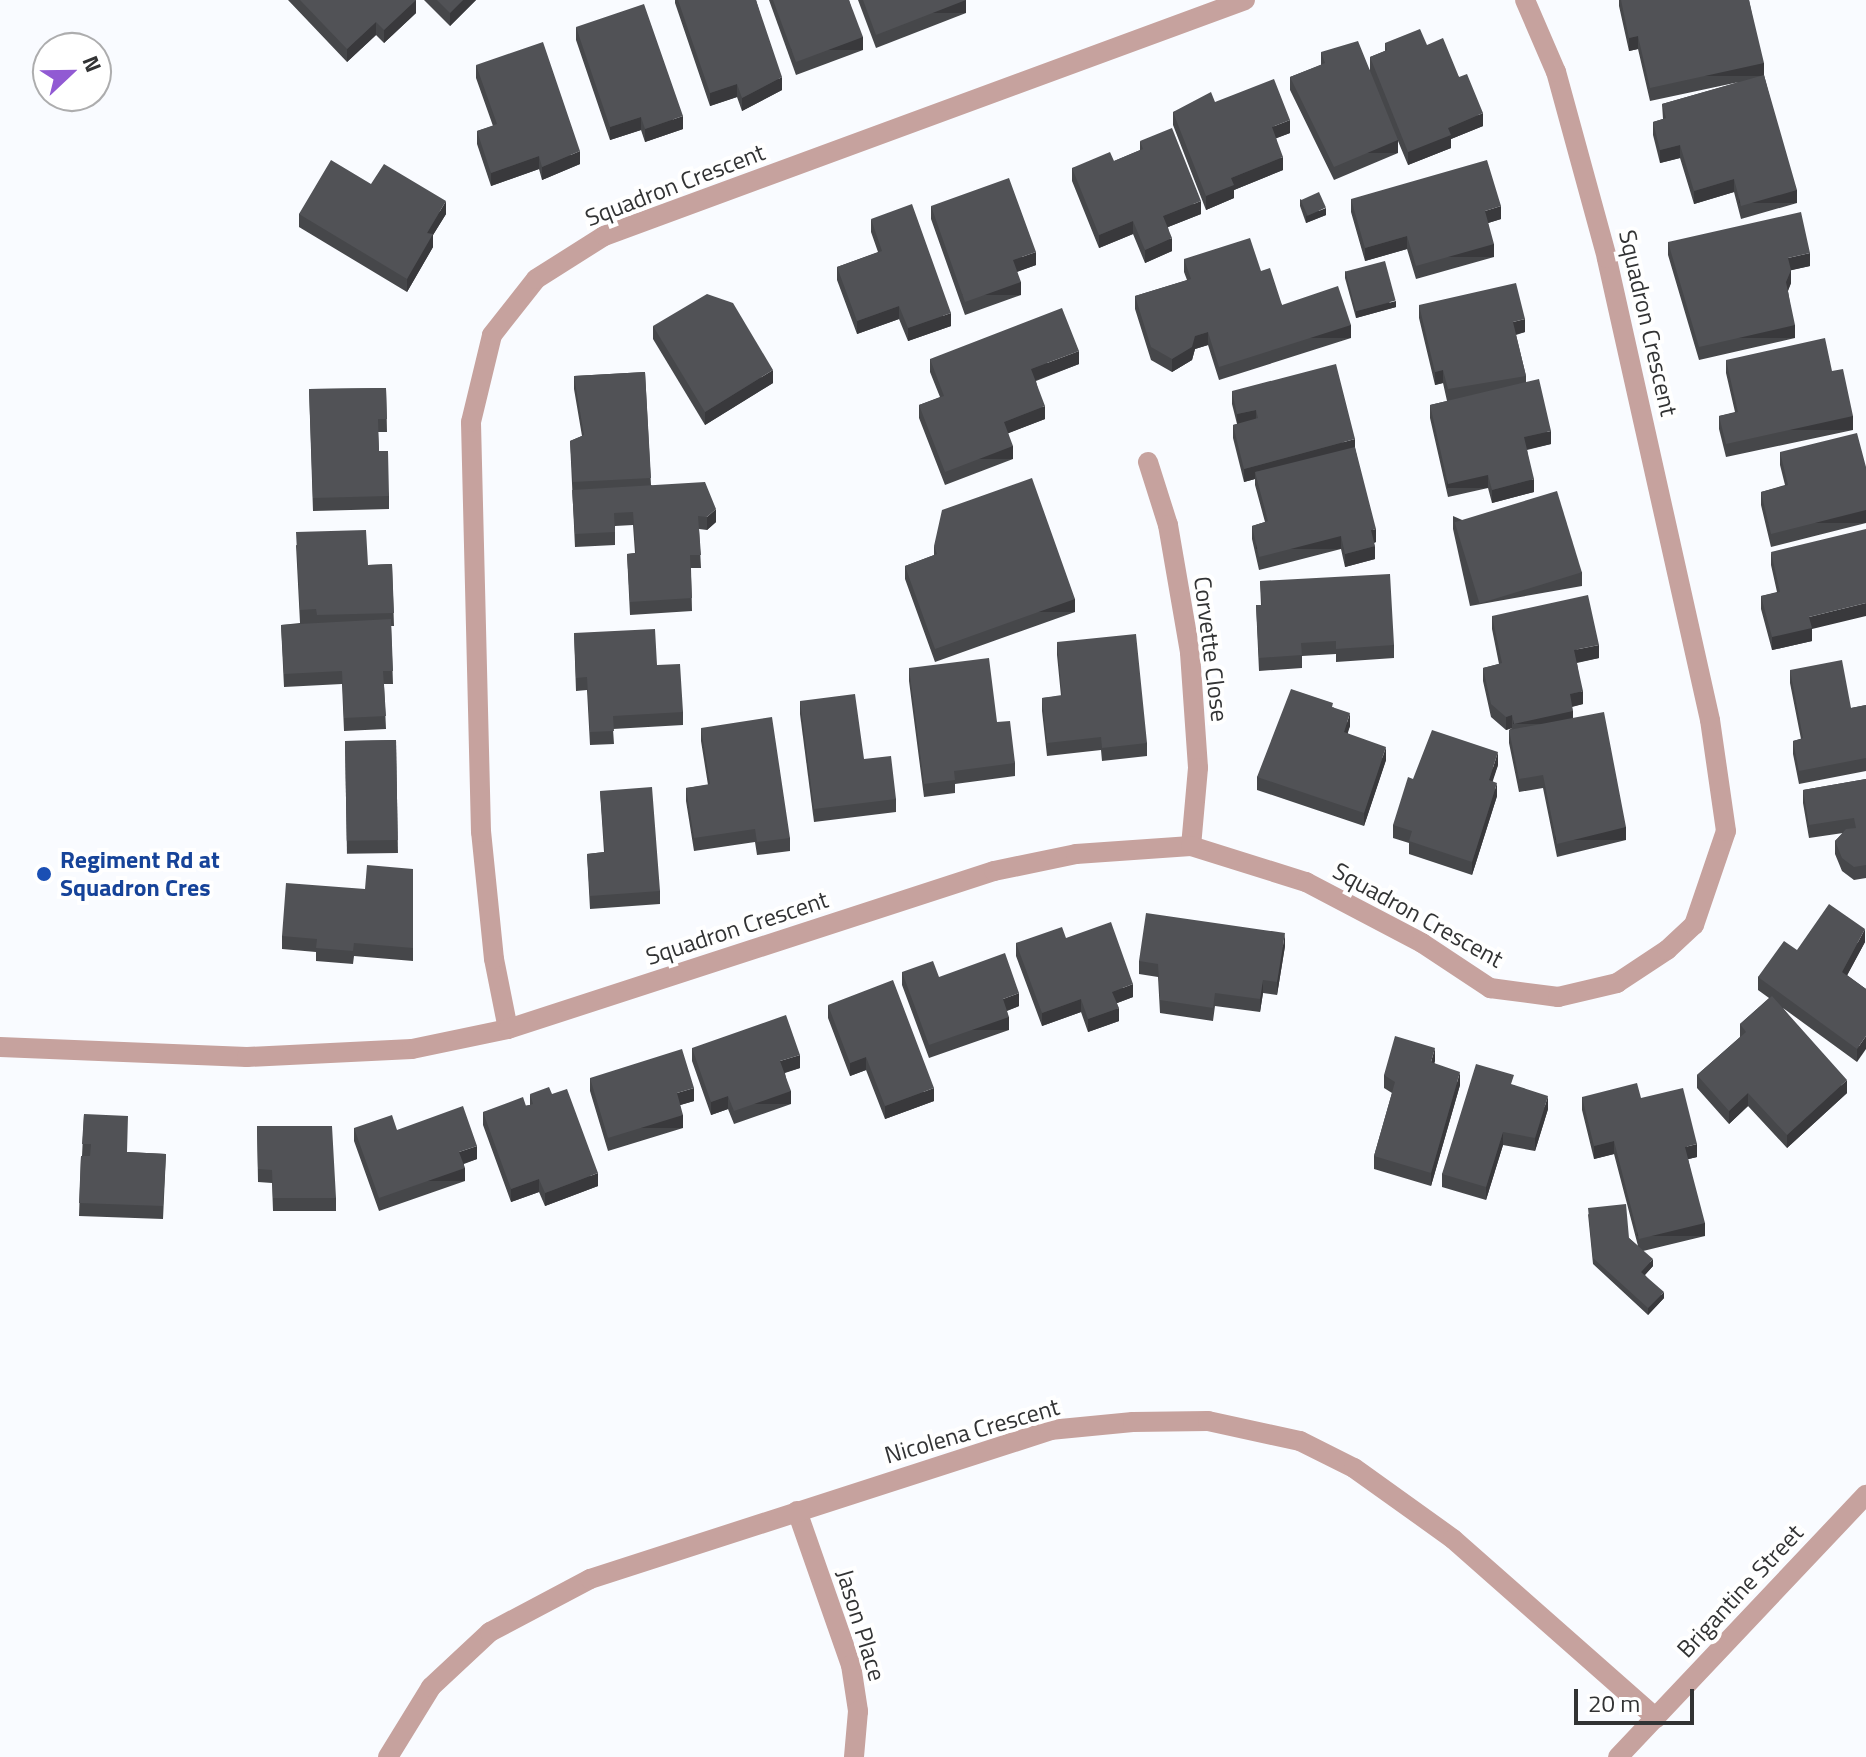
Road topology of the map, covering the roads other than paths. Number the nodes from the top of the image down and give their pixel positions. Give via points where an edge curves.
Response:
1 (1245, 0) edge
2 (1525, 0) edge
3 (1148, 462) dead end
4 (1191, 846) junction
5 (508, 1029) junction
6 (0, 1047) edge
7 (1866, 1495) edge
8 (797, 1511) junction
9 (1656, 1718) junction
10 (388, 1757) edge
11 (854, 1757) edge
12 (1618, 1757) edge

1 - 5 street, Squadron Crescent via 604,236 536,279 492,335 471,422 481,832 494,959
2 - 4 street, Squadron Crescent via 1556,72 1607,258 1710,720 1726,831 1694,925 1617,983 1558,997 1490,988 1422,943 1306,882
3 - 4 street, Corvette Close via 1168,525 1190,653 1198,768
4 - 5 street, Squadron Crescent via 1076,854 994,871
5 - 6 street, Squadron Crescent via 412,1049 247,1057
7 - 9 street, Brigantine Street
8 - 9 street, Nicolena Crescent via 1050,1430 1208,1421 1300,1441 1354,1468 1453,1539
8 - 10 street, Nicolena Crescent via 590,1579 490,1632 431,1687
8 - 11 street, Jason Place via 851,1665 858,1711
9 - 12 street, Brigantine Street

